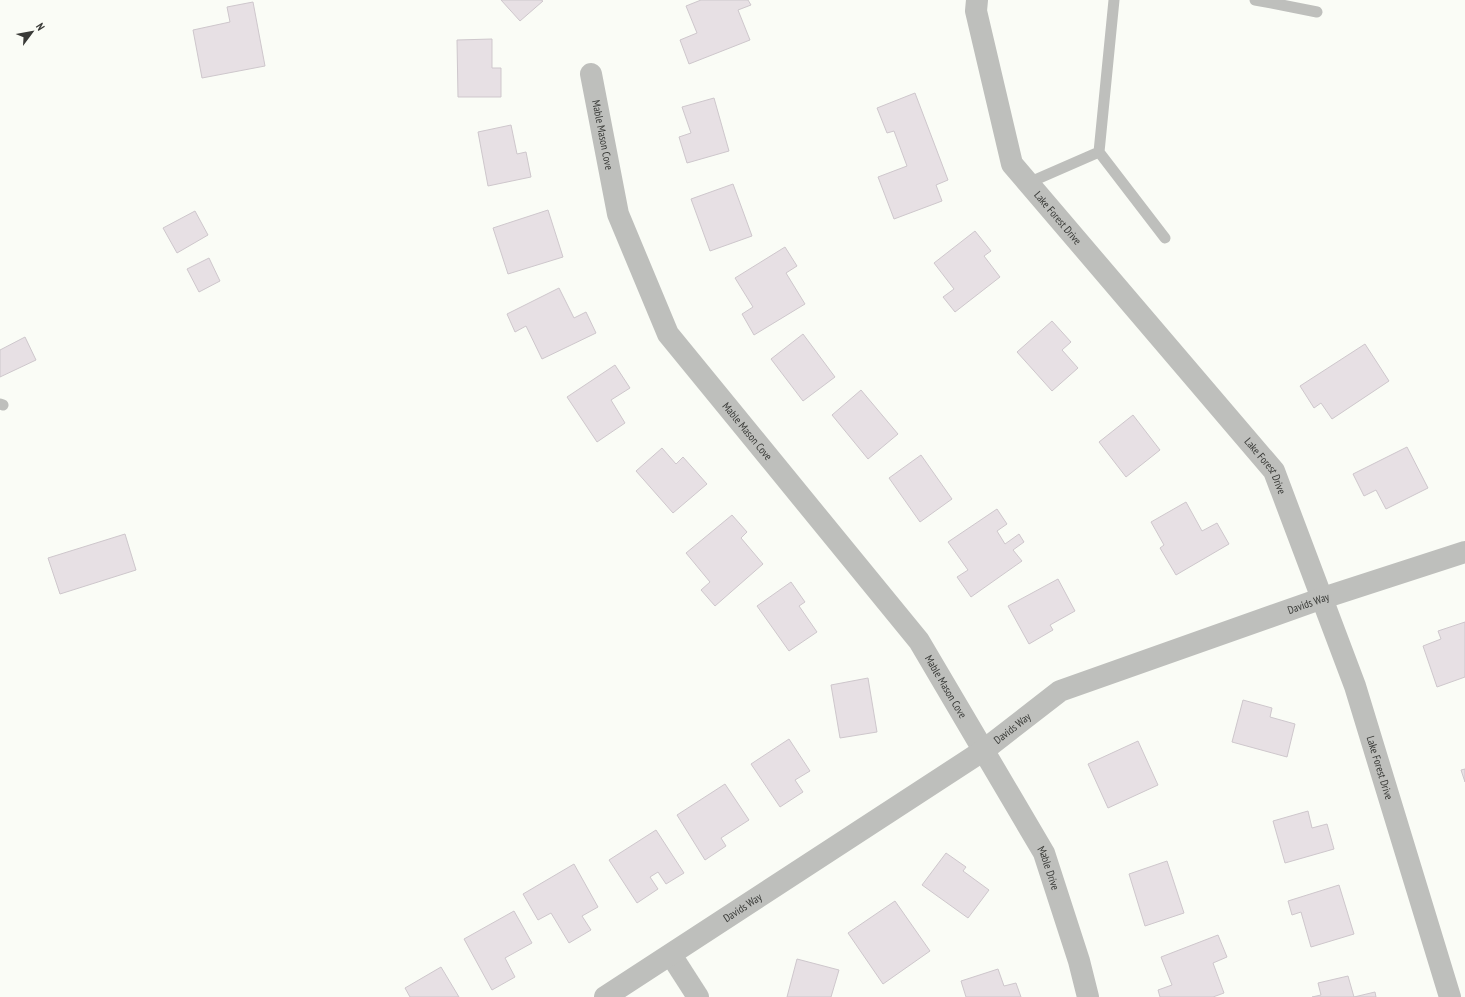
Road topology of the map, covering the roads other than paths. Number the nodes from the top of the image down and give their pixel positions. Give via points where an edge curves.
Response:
1 (977, 0) edge
2 (1114, 0) edge
3 (1255, 0) edge
4 (1272, 1) edge
5 (1317, 12) dead end
6 (591, 74) dead end
7 (1099, 152) junction
8 (1028, 183) junction
9 (1165, 238) dead end
10 (1465, 552) edge
11 (1322, 598) junction
12 (984, 750) junction
13 (671, 955) junction
14 (605, 997) edge
15 (698, 997) edge
16 (1088, 997) edge
17 (1450, 997) edge

1 - 8 street, Lake Forest Drive via 976,11 1012,164
2 - 7 lane
3 - 4 lane
4 - 5 lane
6 - 12 street, Mable Mason Cove via 618,214 668,334 919,641
7 - 8 lane
7 - 9 lane
8 - 11 street, Lake Forest Drive via 1274,471
10 - 11 street, Davids Way
11 - 12 street, Davids Way via 1060,691
11 - 17 street, Lake Forest Drive via 1355,686
12 - 13 street, Davids Way
12 - 16 street, Mable Drive via 1044,853
13 - 14 street, Davids Way
13 - 15 street

